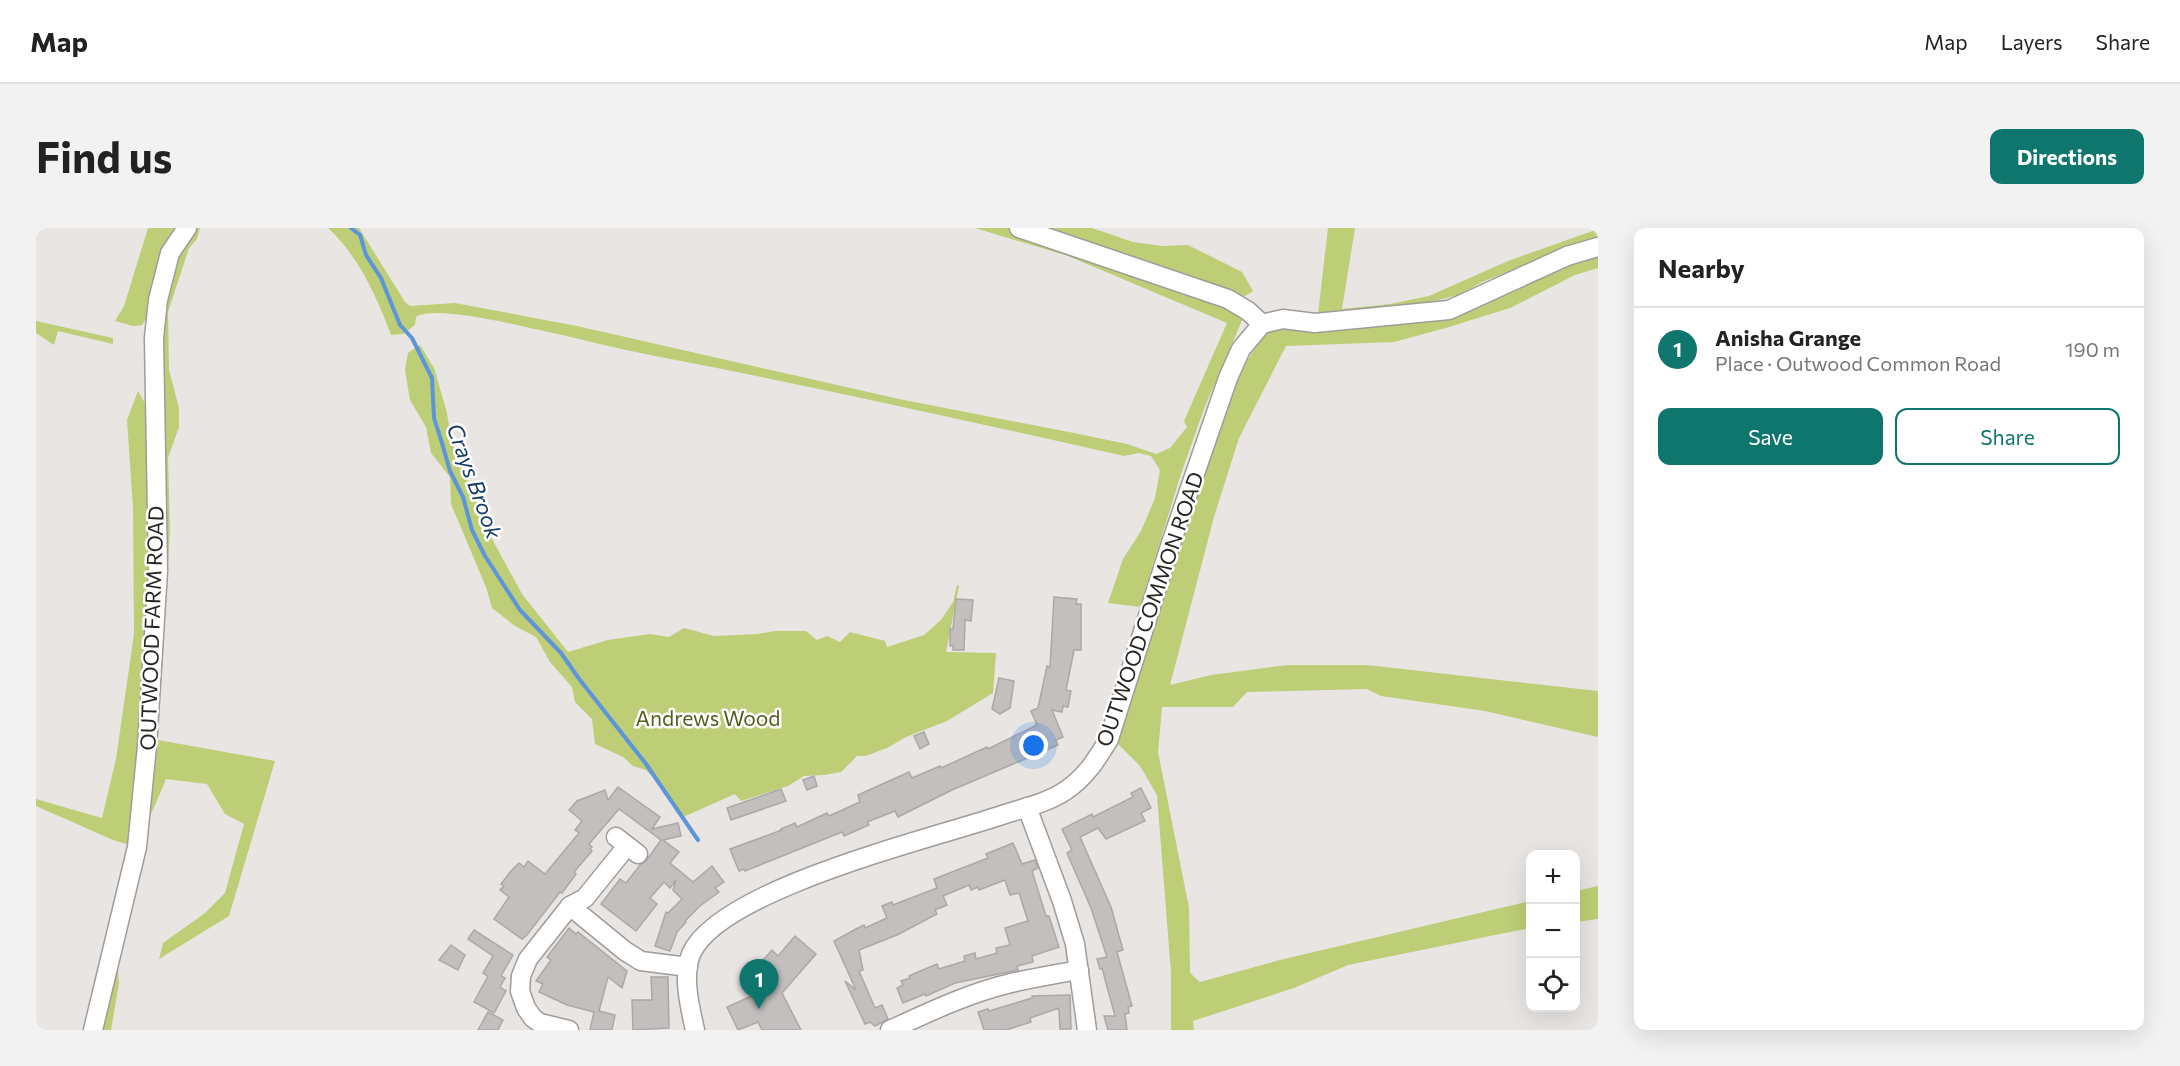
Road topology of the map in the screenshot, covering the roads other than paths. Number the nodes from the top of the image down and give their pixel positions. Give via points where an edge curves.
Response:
1 (187, 228) edge
2 (1018, 228) edge
3 (1598, 247) edge
4 (1262, 324) junction
5 (1027, 807) junction
6 (627, 846) dead end
7 (570, 906) junction
8 (687, 967) junction
9 (1079, 970) junction
10 (538, 1026) edge
11 (93, 1030) edge
12 (569, 1030) edge
13 (695, 1030) edge
14 (890, 1030) edge
15 (1087, 1030) edge

1 - 11 street, OUTWOOD FARM ROAD via 170,253 158,300 154,338 158,571 138,835
2 - 4 street via 1228,299
3 - 4 street via 1567,256 1449,310 1315,323 1283,319
4 - 5 street, OUTWOOD COMMON ROAD via 1240,349 1228,378 1109,739 1080,779 1049,800
5 - 8 street, OUTWOOD COMMON ROAD via 884,850 769,895 728,915 705,933
5 - 9 street via 1062,901
6 - 7 street via 585,898
7 - 8 street via 641,961
7 - 10 street via 528,959 521,976 520,991
8 - 13 street, OUTWOOD COMMON ROAD
9 - 14 street via 978,993
9 - 15 street
10 - 12 street

